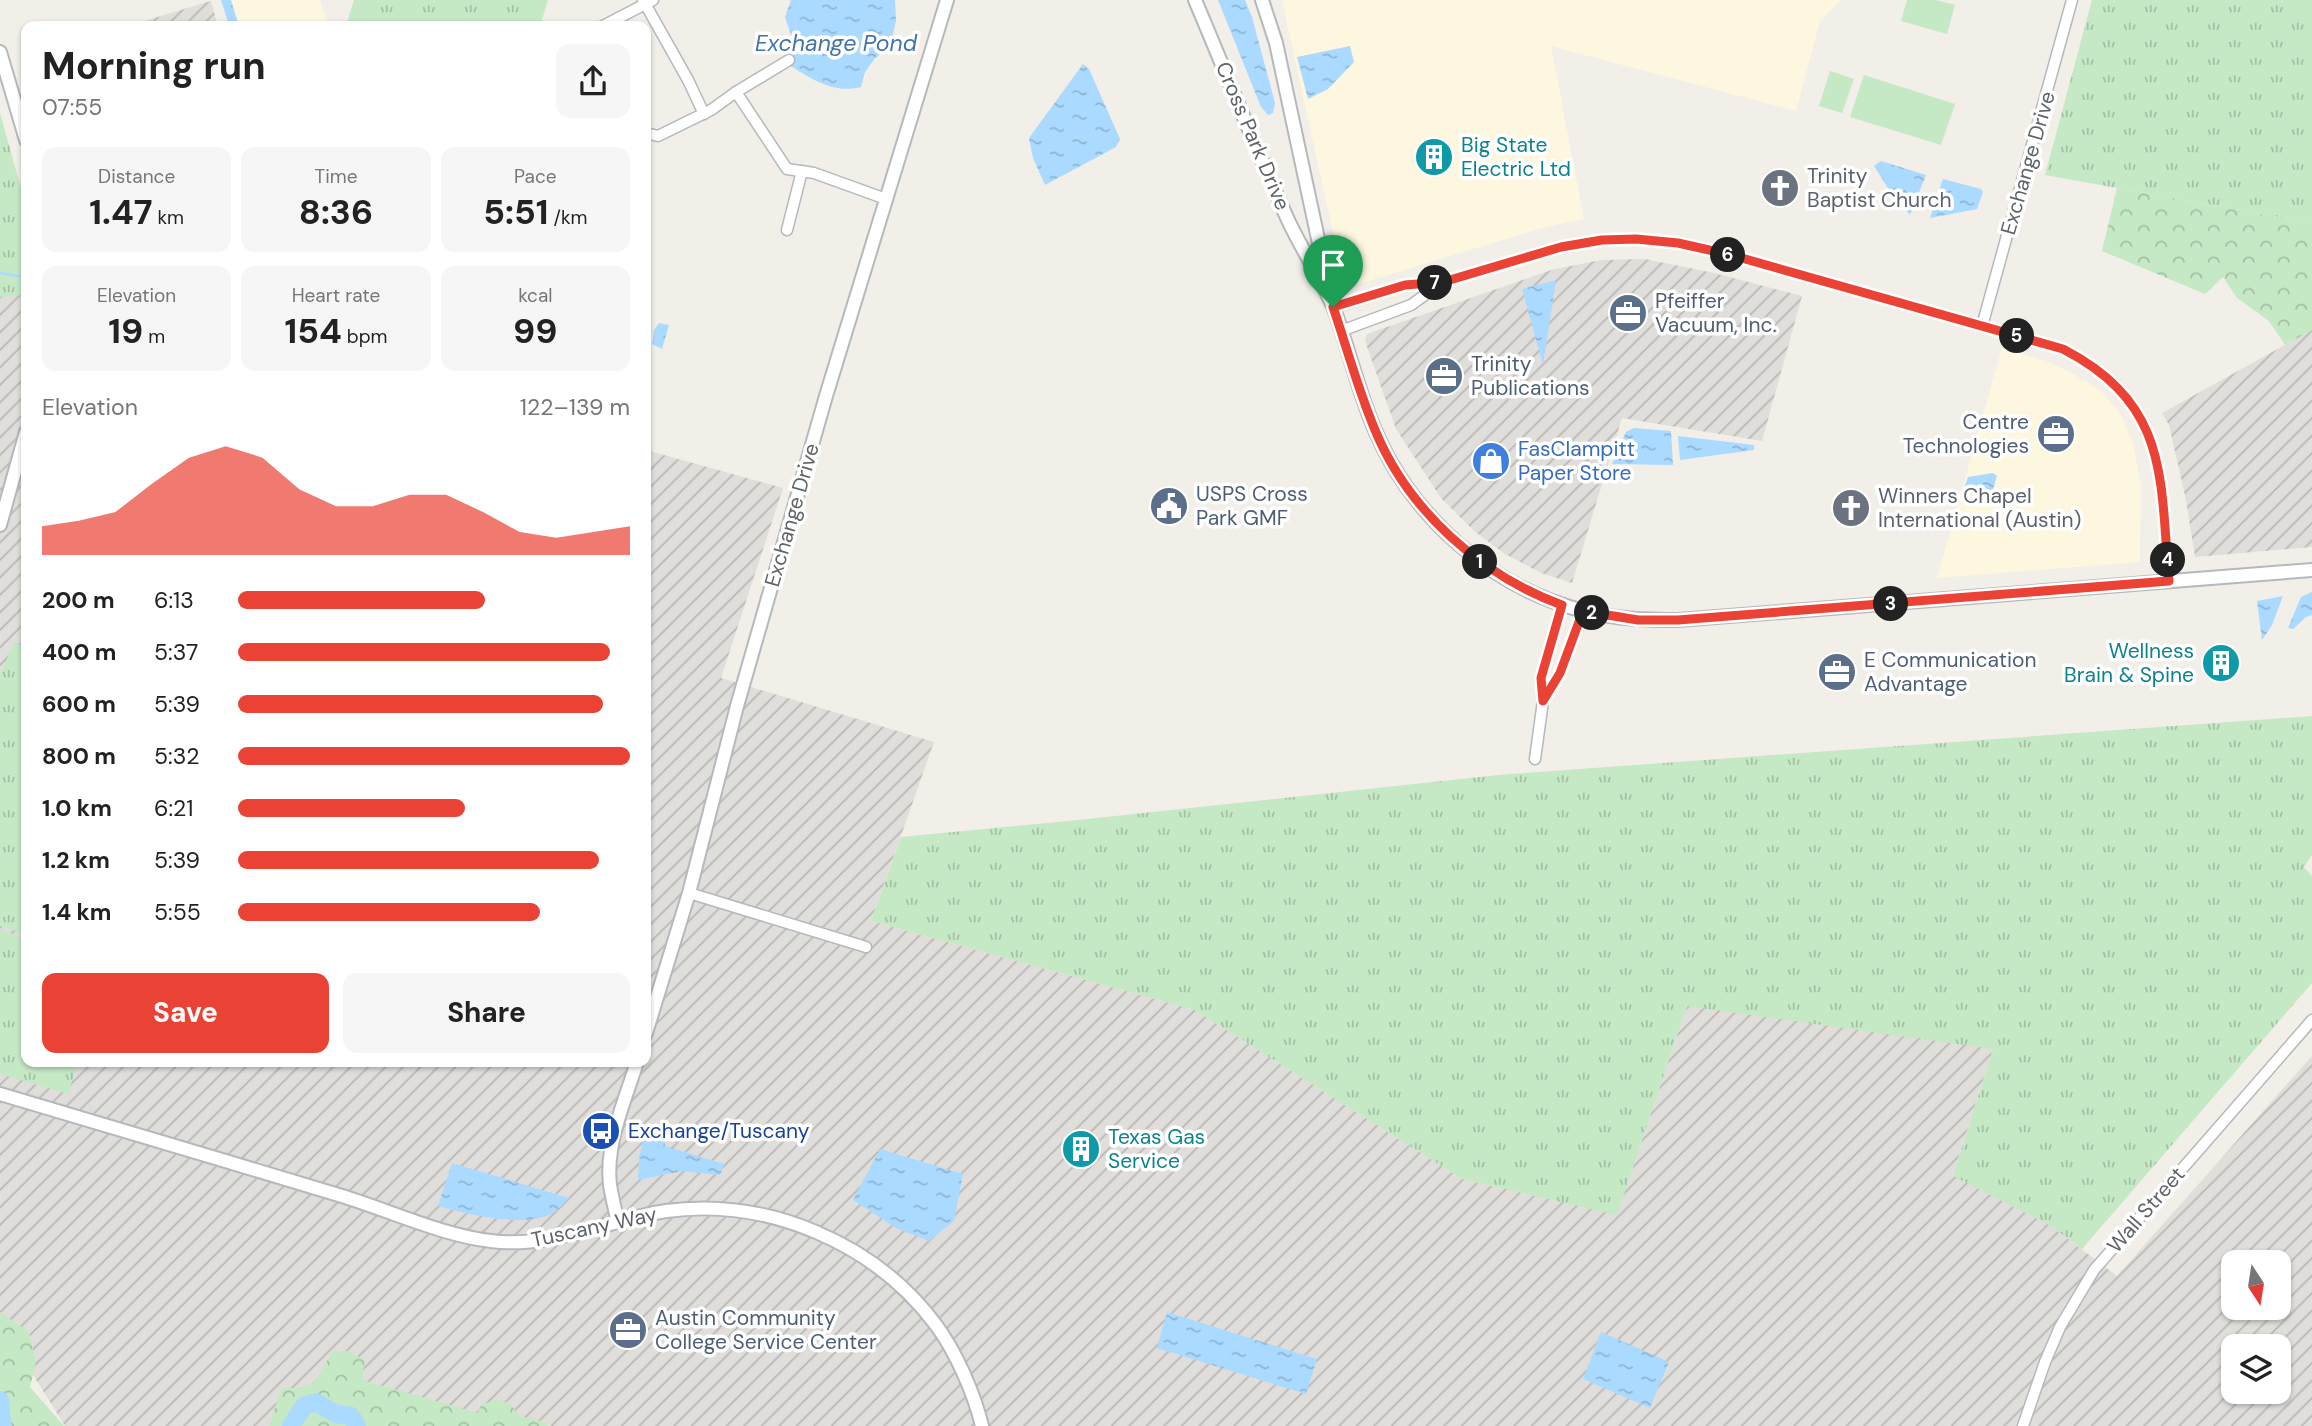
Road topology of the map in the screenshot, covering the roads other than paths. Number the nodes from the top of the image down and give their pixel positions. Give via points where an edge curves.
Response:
1 (947, 0) edge
2 (1195, 0) edge
3 (1262, 0) edge
4 (2073, 0) edge
5 (647, 1) edge
6 (612, 21) edge
7 (0, 52) edge
8 (789, 60) dead end
9 (736, 92) junction
10 (704, 114) junction
11 (21, 124) edge
12 (651, 134) edge
13 (802, 171) junction
14 (886, 199) junction
15 (787, 230) dead end
16 (1443, 282) junction
17 (1333, 307) junction
18 (1982, 326) junction
19 (1341, 331) junction
20 (21, 450) edge
21 (0, 525) edge
22 (2312, 570) edge
23 (2169, 581) junction
24 (1562, 605) junction
25 (1583, 611) junction
26 (1543, 701) junction
27 (1535, 758) dead end
28 (689, 892) junction
29 (866, 947) dead end
30 (651, 1017) edge
31 (2312, 1020) edge
32 (635, 1067) edge
33 (0, 1094) edge
34 (618, 1222) junction
35 (982, 1426) edge
36 (2023, 1426) edge

1 - 14 street, Exchange Drive
2 - 17 street, Cross Park Drive via 1289,220
3 - 17 street, Cross Park Drive via 1276,43
4 - 18 street, Exchange Drive
5 - 6 street
5 - 10 street
7 - 11 street
8 - 9 street
9 - 10 street
9 - 13 street via 787,169
10 - 12 street via 658,136
13 - 14 street
13 - 15 street
14 - 28 street, Exchange Drive via 752,654
16 - 17 street via 1405,285
16 - 18 street via 1561,247 1636,239 1731,255
16 - 19 street via 1410,306
17 - 19 street, Cross Park Drive
18 - 23 street via 2063,349 2105,374 2126,396 2141,418 2159,469
19 - 24 street, Cross Park Drive via 1375,430 1413,494 1456,543 1482,563 1517,586
20 - 21 street
22 - 23 street, Cross Park Drive
23 - 25 street, Cross Park Drive via 1689,620 1638,620
24 - 25 street, Cross Park Drive
24 - 26 street via 1541,678
25 - 26 street via 1560,673
26 - 27 street
28 - 29 street
28 - 30 street, Exchange Drive
31 - 36 street, Wall Street via 2094,1270 2060,1327
32 - 34 street via 611,1155 610,1183
33 - 34 street, Tuscany Way via 490,1241 521,1243 563,1237
34 - 35 street, Tuscany Way via 692,1208 732,1209 812,1230 850,1249 905,1291 936,1325 954,1355

